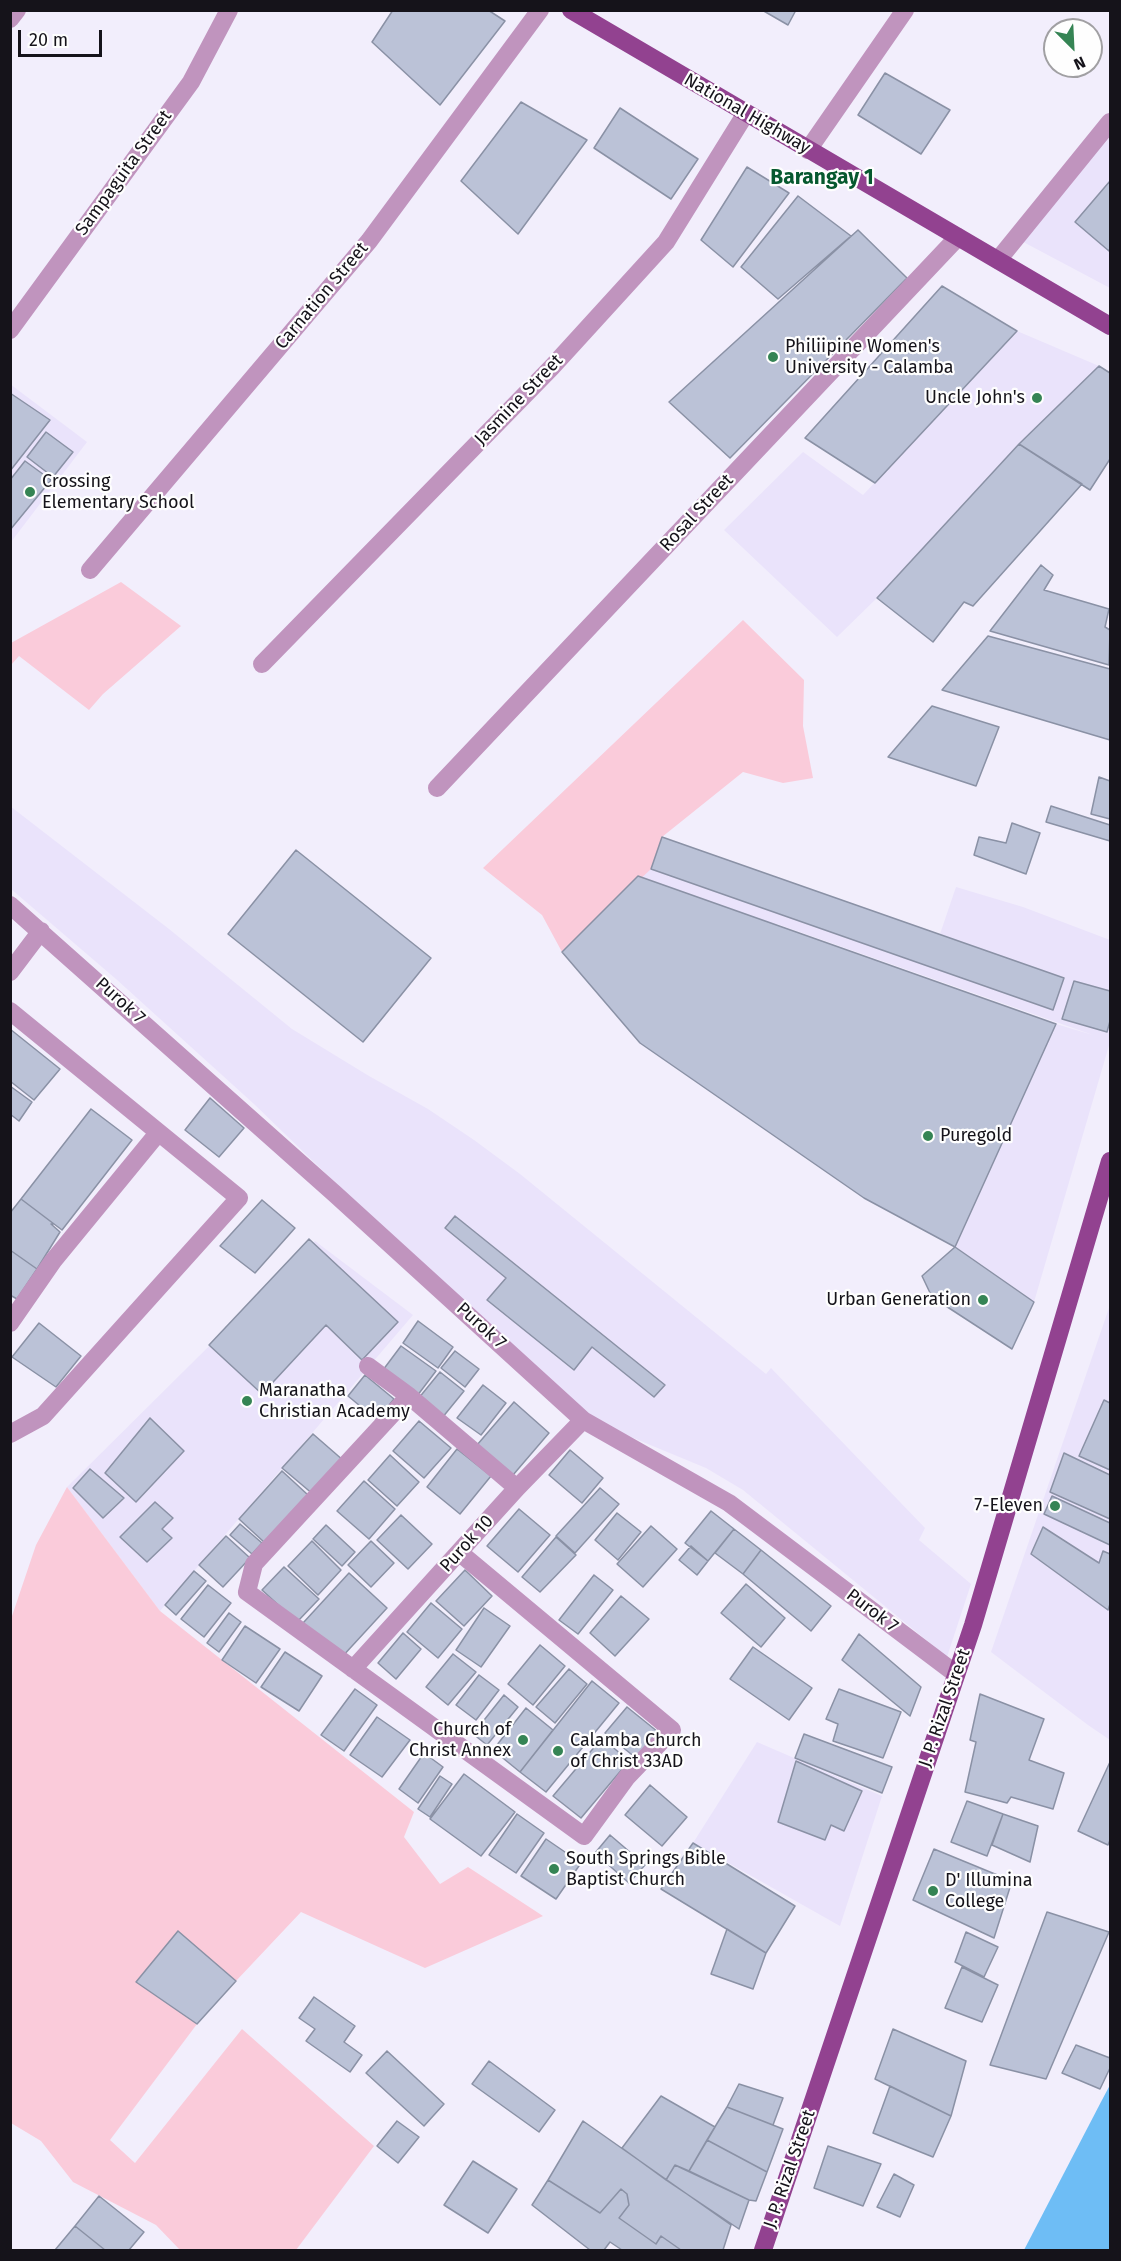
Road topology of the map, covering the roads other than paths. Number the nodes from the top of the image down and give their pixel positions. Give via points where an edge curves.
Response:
1 (17, 10) edge
2 (229, 10) edge
3 (540, 10) edge
4 (571, 10) edge
5 (905, 10) edge
6 (10, 19) edge
7 (747, 113) junction
8 (1110, 122) edge
9 (808, 150) junction
10 (958, 237) junction
11 (998, 260) junction
12 (1110, 326) edge
13 (10, 330) edge
14 (90, 570) dead end
15 (262, 664) dead end
16 (437, 788) dead end
17 (10, 905) edge
18 (41, 931) junction
19 (10, 972) edge
20 (10, 1011) edge
21 (158, 1132) junction
22 (1110, 1161) edge
23 (10, 1323) edge
24 (368, 1366) dead end
25 (409, 1396) junction
26 (583, 1420) junction
27 (10, 1434) edge
28 (517, 1488) junction
29 (460, 1552) junction
30 (353, 1669) junction
31 (956, 1674) junction
32 (763, 2250) edge

1 - 6 street
2 - 13 street, Sampaguita Street via 191,82
3 - 14 street, Carnation Street via 369,241
4 - 7 main road, National Highway
5 - 9 street
7 - 9 main road, National Highway
7 - 15 street, Jasmine Street via 666,242 552,367
8 - 11 street
9 - 10 main road, National Highway
10 - 11 main road, National Highway
10 - 16 street, Rosal Street
11 - 12 main road, National Highway
17 - 18 street, Purok 7
18 - 19 street
18 - 26 street, Purok 7
20 - 21 street
21 - 23 street via 52,1262
21 - 27 street via 239,1198 43,1416
22 - 31 main road, J. P. Rizal Street
24 - 25 street
25 - 28 street
25 - 30 street via 254,1564 247,1592
26 - 28 street, Purok 10
26 - 31 street, Purok 7 via 729,1503
28 - 29 street, Purok 10
29 - 30 street, Purok 10
29 - 30 street via 672,1730 627,1777 585,1836
31 - 32 main road, J. P. Rizal Street

